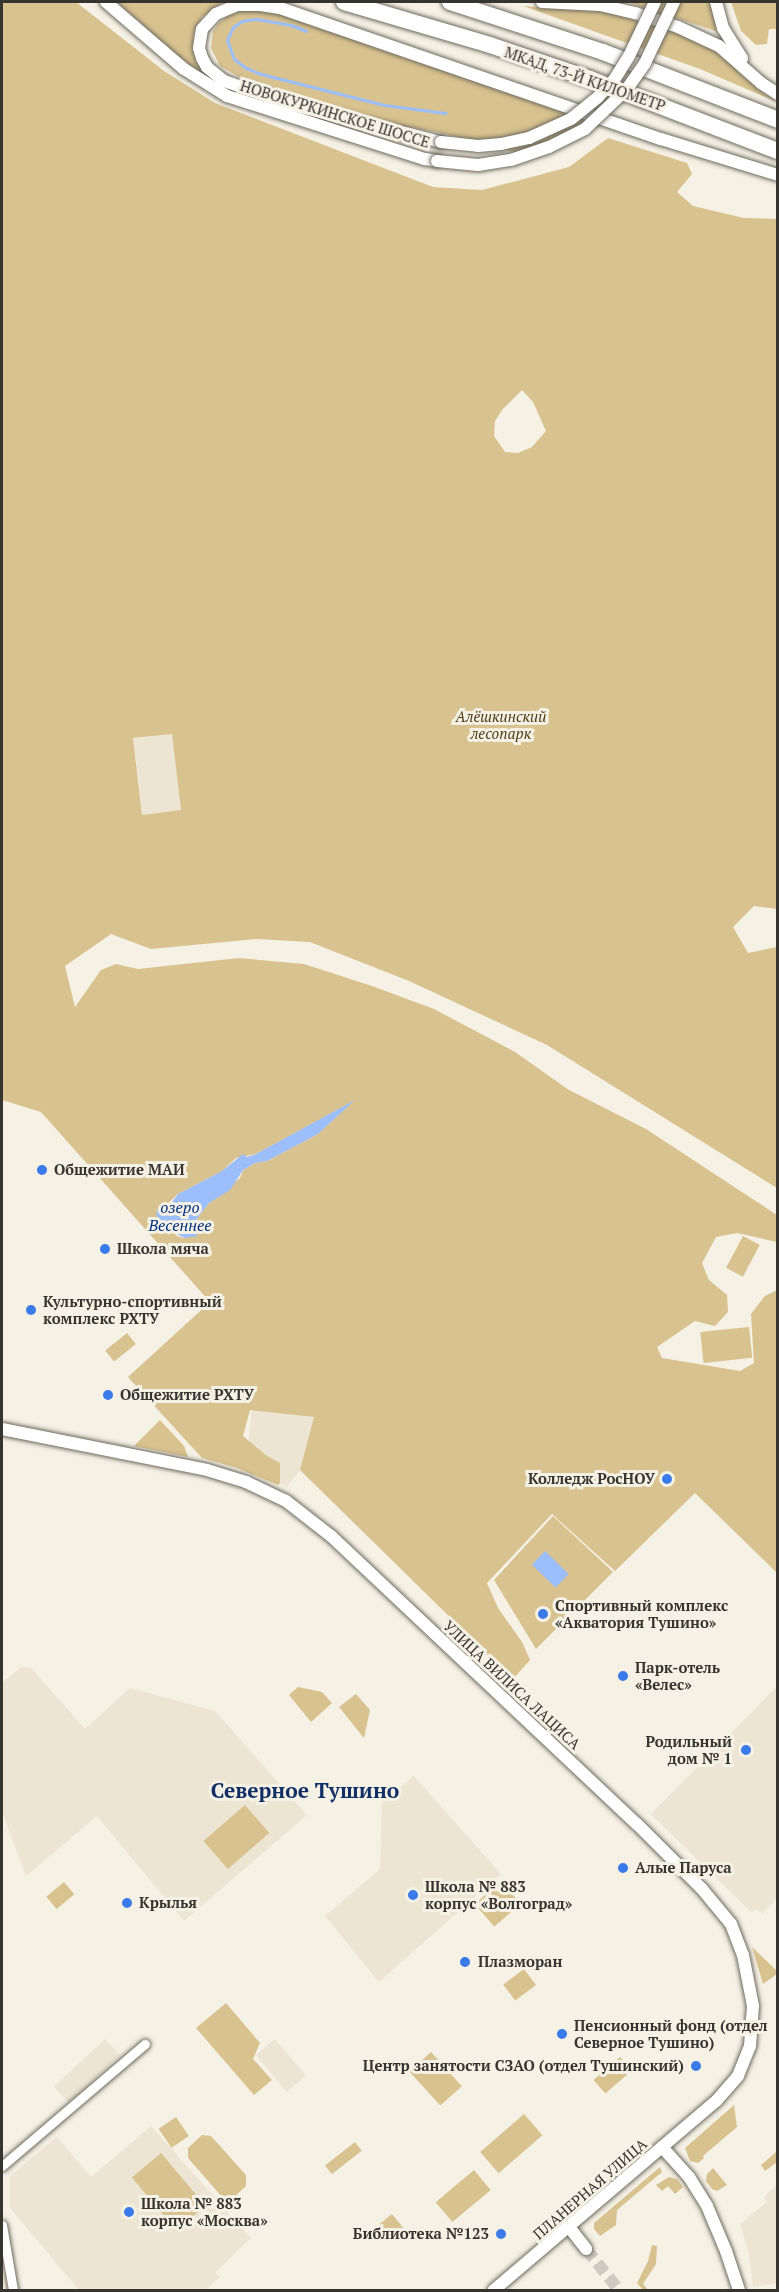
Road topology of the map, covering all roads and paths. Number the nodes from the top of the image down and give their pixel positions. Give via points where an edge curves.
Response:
1 (106, 2) edge
2 (344, 2) edge
3 (450, 2) edge
4 (542, 2) edge
5 (547, 2) edge
6 (655, 2) edge
7 (674, 2) edge
8 (716, 2) edge
9 (761, 83) junction
10 (777, 94) edge
11 (777, 120) edge
12 (777, 151) edge
13 (777, 175) edge
14 (2, 1429) edge
15 (145, 2044) dead end
16 (662, 2146) junction
17 (2, 2166) edge
18 (2, 2225) edge
19 (568, 2227) junction
20 (586, 2249) tunnel mouth
21 (13, 2290) edge
22 (494, 2290) edge
23 (739, 2290) edge

1 - 7 main road, НОВОКУРКИНСКОЕ ШОССЕ, bridge via 169,57 226,96 425,159 478,165 511,160 585,129 627,89 645,63
2 - 12 highway, МКАД, 73-Й КИЛОМЕТР via 590,79
3 - 11 highway, МКАД, 73-Й КИЛОМЕТР via 603,52
4 - 5 main road
5 - 9 main road via 614,8 678,27 719,46
6 - 13 main road, НОВОКУРКИНСКОЕ ШОССЕ, bridge via 629,56 598,97 571,119 529,138 501,144 441,142 244,90 213,73 199,48 208,20 237,5 280,8 661,139
8 - 9 main road via 731,44
9 - 10 main road
14 - 16 main road, УЛИЦА ВИЛИСА ЛАЦИСА via 207,1470 246,1482 286,1501 331,1536 702,1888 727,1918 743,1955 752,1995 753,2032 746,2062 731,2085
15 - 17 street
16 - 19 main road, ПЛАНЕРНАЯ УЛИЦА
16 - 23 main road, ПЛАНЕРНАЯ УЛИЦА via 707,2206
18 - 21 street
19 - 20 main road
19 - 22 main road, ПЛАНЕРНАЯ УЛИЦА

